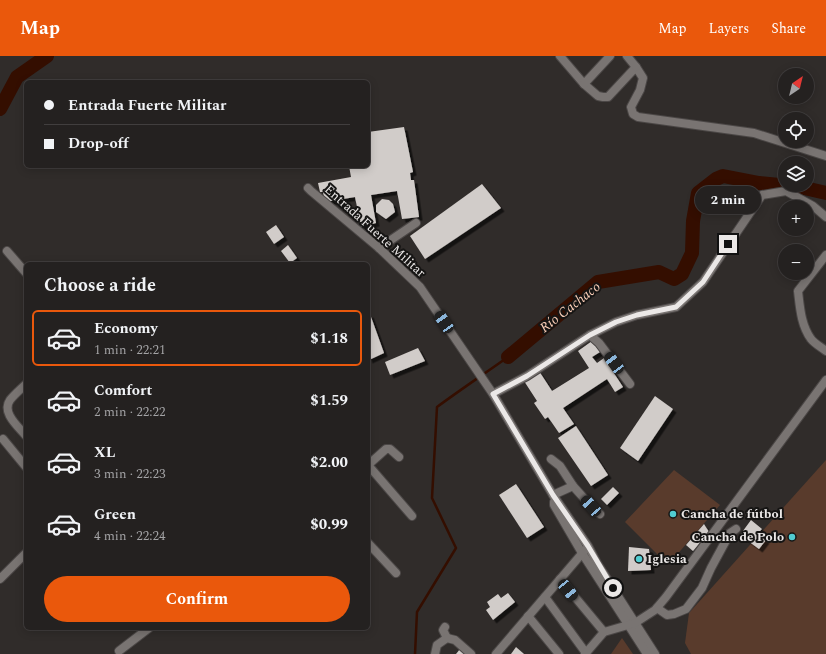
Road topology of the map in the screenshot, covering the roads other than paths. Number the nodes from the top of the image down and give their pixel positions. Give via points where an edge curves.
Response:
1 (560, 56) edge
2 (610, 56) edge
3 (626, 56) edge
4 (636, 67) junction
5 (584, 84) junction
6 (826, 156) edge
7 (308, 188) dead end
8 (826, 217) edge
9 (416, 223) dead end
10 (378, 248) junction
11 (7, 251) dead end
12 (826, 255) edge
13 (24, 271) edge
14 (590, 335) junction
15 (826, 351) edge
16 (826, 380) edge
17 (630, 384) dead end
18 (24, 386) edge
19 (492, 393) junction
20 (24, 434) edge
21 (3, 439) dead end
22 (399, 457) dead end
23 (551, 459) dead end
24 (370, 463) edge
25 (24, 465) edge
26 (370, 467) edge
27 (573, 486) junction
28 (553, 495) junction
29 (600, 514) dead end
30 (412, 516) dead end
31 (736, 529) dead end
32 (370, 545) edge
33 (588, 546) junction
34 (582, 553) junction
35 (24, 555) edge
36 (396, 573) dead end
37 (0, 579) edge
38 (560, 579) junction
39 (545, 597) junction
40 (656, 608) junction
41 (528, 616) junction
42 (632, 624) junction
43 (445, 627) dead end
44 (146, 630) edge
45 (604, 632) junction
46 (447, 638) junction
47 (120, 651) dead end
48 (586, 653) edge
49 (435, 654) edge
50 (471, 654) edge
51 (496, 654) edge
52 (559, 654) edge
53 (647, 654) edge
54 (655, 654) edge

1 - 5 street
2 - 5 street
3 - 4 street
4 - 5 street via 608,97 598,96
4 - 6 street via 643,78 631,107 633,114 638,117 754,133
7 - 10 street, Entrada Fuerte Militar
8 - 14 street via 813,206 786,191 762,195 703,282 676,307 637,315
9 - 10 street
10 - 19 street, Entrada Fuerte Militar via 420,287
11 - 13 street
12 - 15 street via 798,291 804,327 812,340
14 - 17 street
14 - 19 street via 527,376
16 - 40 street
18 - 20 street via 10,401 7,409
19 - 28 street, Entrada Fuerte Militar
21 - 25 street
22 - 24 street via 390,449 386,449
23 - 27 street via 560,466
26 - 30 street
27 - 28 street
27 - 29 street
28 - 33 street, Entrada Fuerte Militar
28 - 34 street, Entrada Fuerte Militar via 554,505
31 - 40 street via 730,533 702,588 686,609 667,615
32 - 36 street
33 - 34 street
33 - 42 street, Entrada Fuerte Militar
34 - 38 street
34 - 42 street, Entrada Fuerte Militar
35 - 37 street
38 - 39 street
38 - 45 street
39 - 41 street
39 - 48 street
40 - 42 street
41 - 51 street
41 - 52 street
42 - 45 street
42 - 53 street, Entrada Fuerte Militar
42 - 54 street, Entrada Fuerte Militar
43 - 46 street via 443,630
44 - 47 street
45 - 48 street
46 - 49 street via 437,645
46 - 50 street via 455,640

